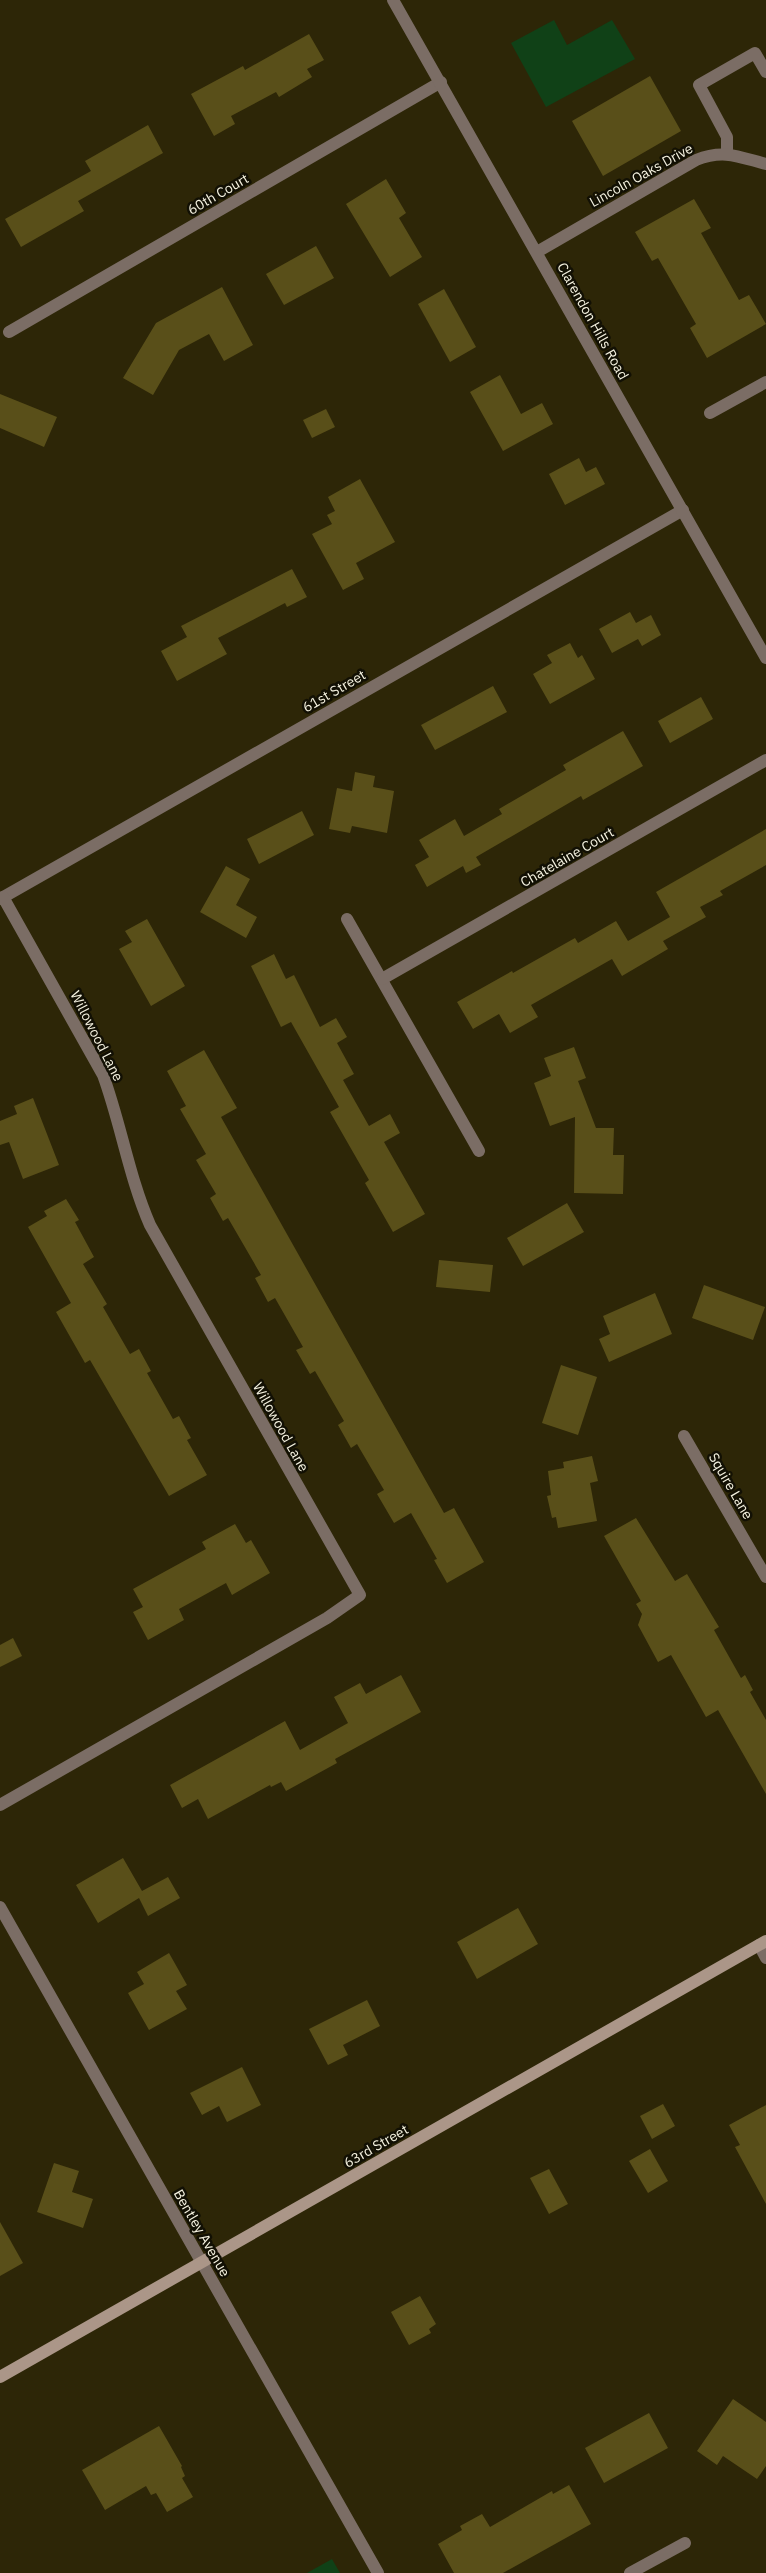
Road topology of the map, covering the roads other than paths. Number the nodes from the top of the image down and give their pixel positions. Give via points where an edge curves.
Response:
1 (393, 0) edge
2 (766, 72) edge
3 (441, 82) junction
4 (727, 153) junction
5 (766, 164) edge
6 (537, 252) junction
7 (9, 332) dead end
8 (766, 382) edge
9 (710, 413) dead end
10 (682, 510) junction
11 (766, 658) edge
12 (766, 760) edge
13 (2, 898) edge
14 (347, 919) dead end
15 (382, 979) junction
16 (480, 1152) dead end
17 (684, 1436) dead end
18 (766, 1577) edge
19 (0, 1805) edge
20 (0, 1907) edge
21 (762, 1943) edge
22 (766, 1958) edge
23 (201, 2262) junction
24 (0, 2376) edge
25 (685, 2543) dead end
26 (378, 2573) edge
27 (630, 2573) edge

1 - 3 street, Clarendon Hills Road
2 - 4 street via 755,53 699,85 727,137
3 - 6 street, Clarendon Hills Road
3 - 7 street, 60th Court
4 - 5 street, Lincoln Oaks Drive
4 - 6 street, Lincoln Oaks Drive via 711,154 696,160
6 - 10 street, Clarendon Hills Road
8 - 9 street
10 - 11 street, Clarendon Hills Road
10 - 13 street, 61st Street
12 - 15 street, Chatelaine Court
13 - 19 street, Willowood Lane via 103,1075 150,1225 360,1595 328,1618
14 - 15 street
15 - 16 street
17 - 18 street, Squire Lane
20 - 23 street, Bentley Avenue
21 - 22 street
21 - 23 main road, 63rd Street
23 - 24 main road, 63rd Street
23 - 26 street, Bentley Avenue
25 - 27 street

